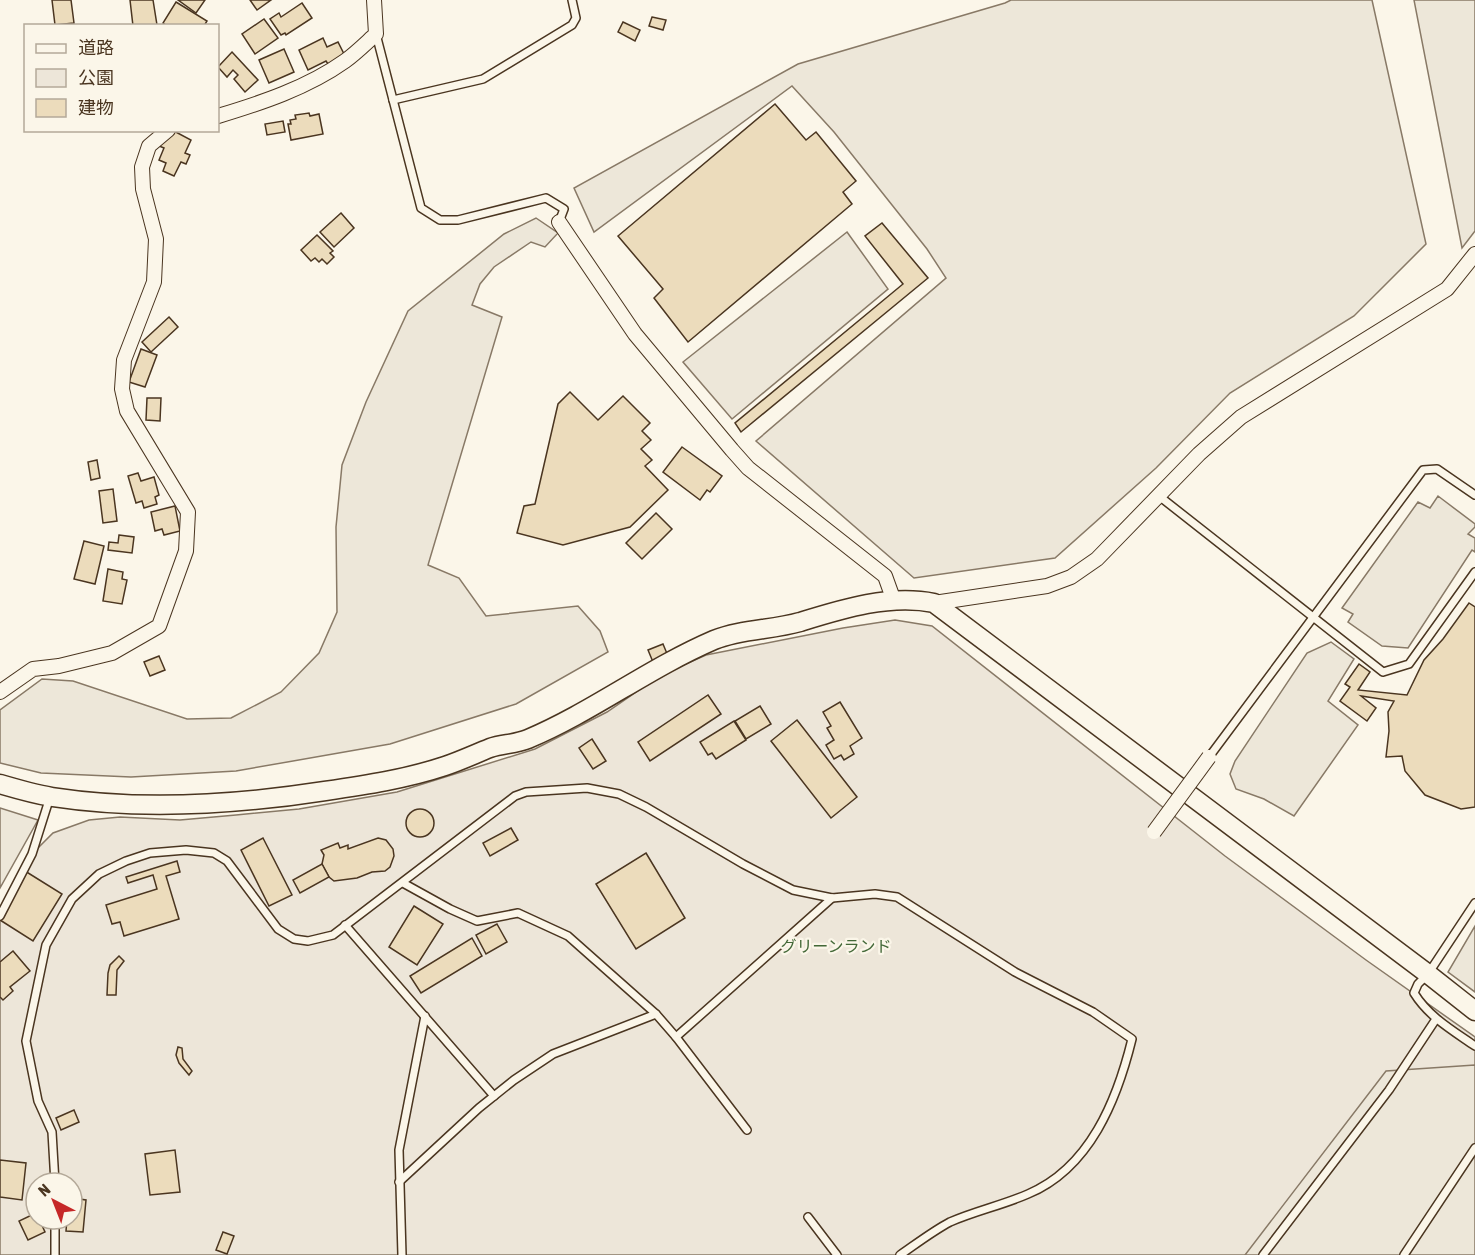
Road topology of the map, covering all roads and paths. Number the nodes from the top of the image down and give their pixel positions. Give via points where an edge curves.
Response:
1 (374, 0) edge
2 (572, 0) edge
3 (376, 34) junction
4 (393, 100) junction
5 (219, 116) edge
6 (166, 132) edge
7 (559, 222) joint
8 (1475, 254) edge
9 (1475, 495) edge
10 (1159, 496) junction
11 (1475, 572) edge
12 (894, 601) junction
13 (934, 603) junction
14 (1312, 618) junction
15 (0, 692) edge
16 (1209, 757) joint
17 (0, 784) edge
18 (50, 796) junction
19 (1154, 832) dead end
20 (403, 883) junction
21 (832, 898) junction
22 (1475, 903) edge
23 (0, 916) edge
24 (345, 925) junction
25 (1428, 974) junction
26 (1475, 1011) edge
27 (656, 1014) junction
28 (425, 1016) junction
29 (1436, 1018) junction
30 (676, 1037) junction
31 (1475, 1046) edge
32 (495, 1096) junction
33 (747, 1130) dead end
34 (1475, 1148) edge
35 (55, 1171) edge
36 (399, 1182) junction
37 (808, 1216) dead end
38 (55, 1231) edge
39 (56, 1255) edge
40 (402, 1255) edge
41 (837, 1255) edge
42 (900, 1255) edge
43 (1263, 1255) edge
44 (1404, 1255) edge

1 - 3 street
2 - 4 lane via 576,18 572,25 483,79
3 - 4 lane
3 - 5 street via 345,61 307,83
4 - 7 lane via 421,208 440,220 459,220 546,198 564,209
6 - 15 street via 149,146 142,167 143,189 156,239 154,282 124,360 122,388 127,411 188,512 186,550 159,626 112,653 33,669
7 - 12 street via 636,334 732,450 748,468 885,576
8 - 10 street via 1447,289 1241,417
9 - 14 lane via 1437,470 1423,470
10 - 13 street via 1097,559 1071,577 1047,586
10 - 14 lane
11 - 14 lane via 1409,664 1383,672
12 - 13 street
12 - 18 street via 847,608 790,625 717,639 646,673 525,741 493,747 446,766 394,780 236,802 98,802
13 - 25 street
14 - 16 lane
16 - 19 street, bridge
17 - 18 street
18 - 23 lane via 32,854
20 - 21 lane via 515,796 587,788 619,794 646,807 793,890
20 - 24 lane
20 - 27 lane via 477,921 518,913 568,936
21 - 30 lane
21 - 42 lane via 875,894 897,897 1015,972 1093,1012 1132,1039 1108,1112 1076,1160 1029,1194 949,1223
22 - 25 lane
24 - 28 lane
24 - 35 lane via 333,935 308,941 294,939 279,929 227,861 214,853 150,853 99,874 72,899 46,945 26,1041 38,1101 52,1132
25 - 26 street
25 - 29 lane via 1414,993
27 - 30 lane
27 - 32 lane via 553,1054
28 - 32 lane
28 - 36 lane via 399,1150
29 - 31 lane
29 - 43 lane via 1389,1090
30 - 33 lane
32 - 36 lane
34 - 44 lane
36 - 40 lane
37 - 41 lane
38 - 39 lane

